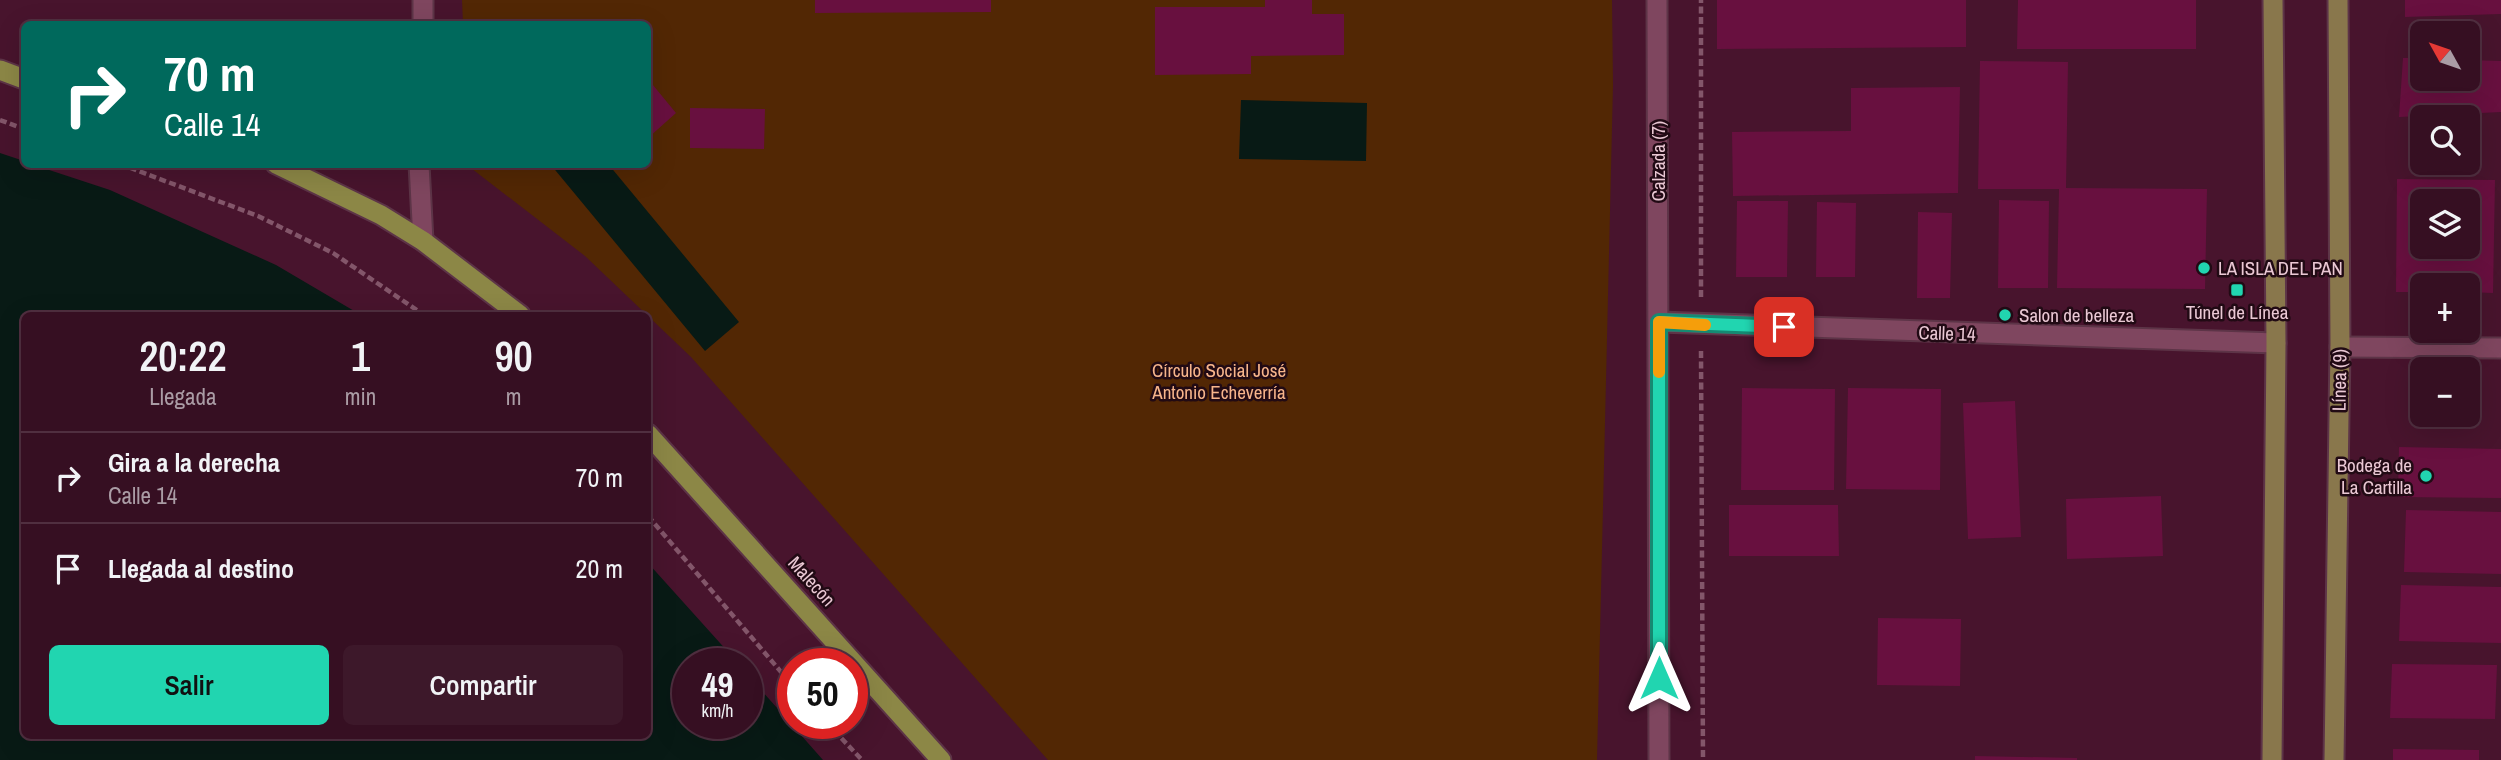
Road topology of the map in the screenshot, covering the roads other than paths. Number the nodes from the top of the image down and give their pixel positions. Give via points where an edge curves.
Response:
1 (423, 0) edge
2 (1657, 0) edge
3 (2273, 0) edge
4 (2338, 0) edge
5 (423, 21) edge
6 (0, 70) edge
7 (21, 78) edge
8 (284, 168) edge
9 (419, 168) edge
10 (423, 241) junction
11 (516, 312) edge
12 (1659, 322) junction
13 (2276, 343) junction
14 (2340, 347) junction
15 (2501, 348) edge
16 (651, 437) edge
17 (941, 760) edge
18 (1659, 760) edge
19 (2272, 760) edge
20 (2334, 760) edge

1 - 5 main road
2 - 12 main road, Calzada (7)
3 - 13 main road
4 - 14 main road, Línea (9)
6 - 7 highway
8 - 10 highway
9 - 10 main road
10 - 11 highway
12 - 13 main road, Calle 14
12 - 18 main road, Calzada (7)
13 - 19 main road
14 - 15 main road
14 - 20 main road, Línea (9)
16 - 17 highway, Malecón

